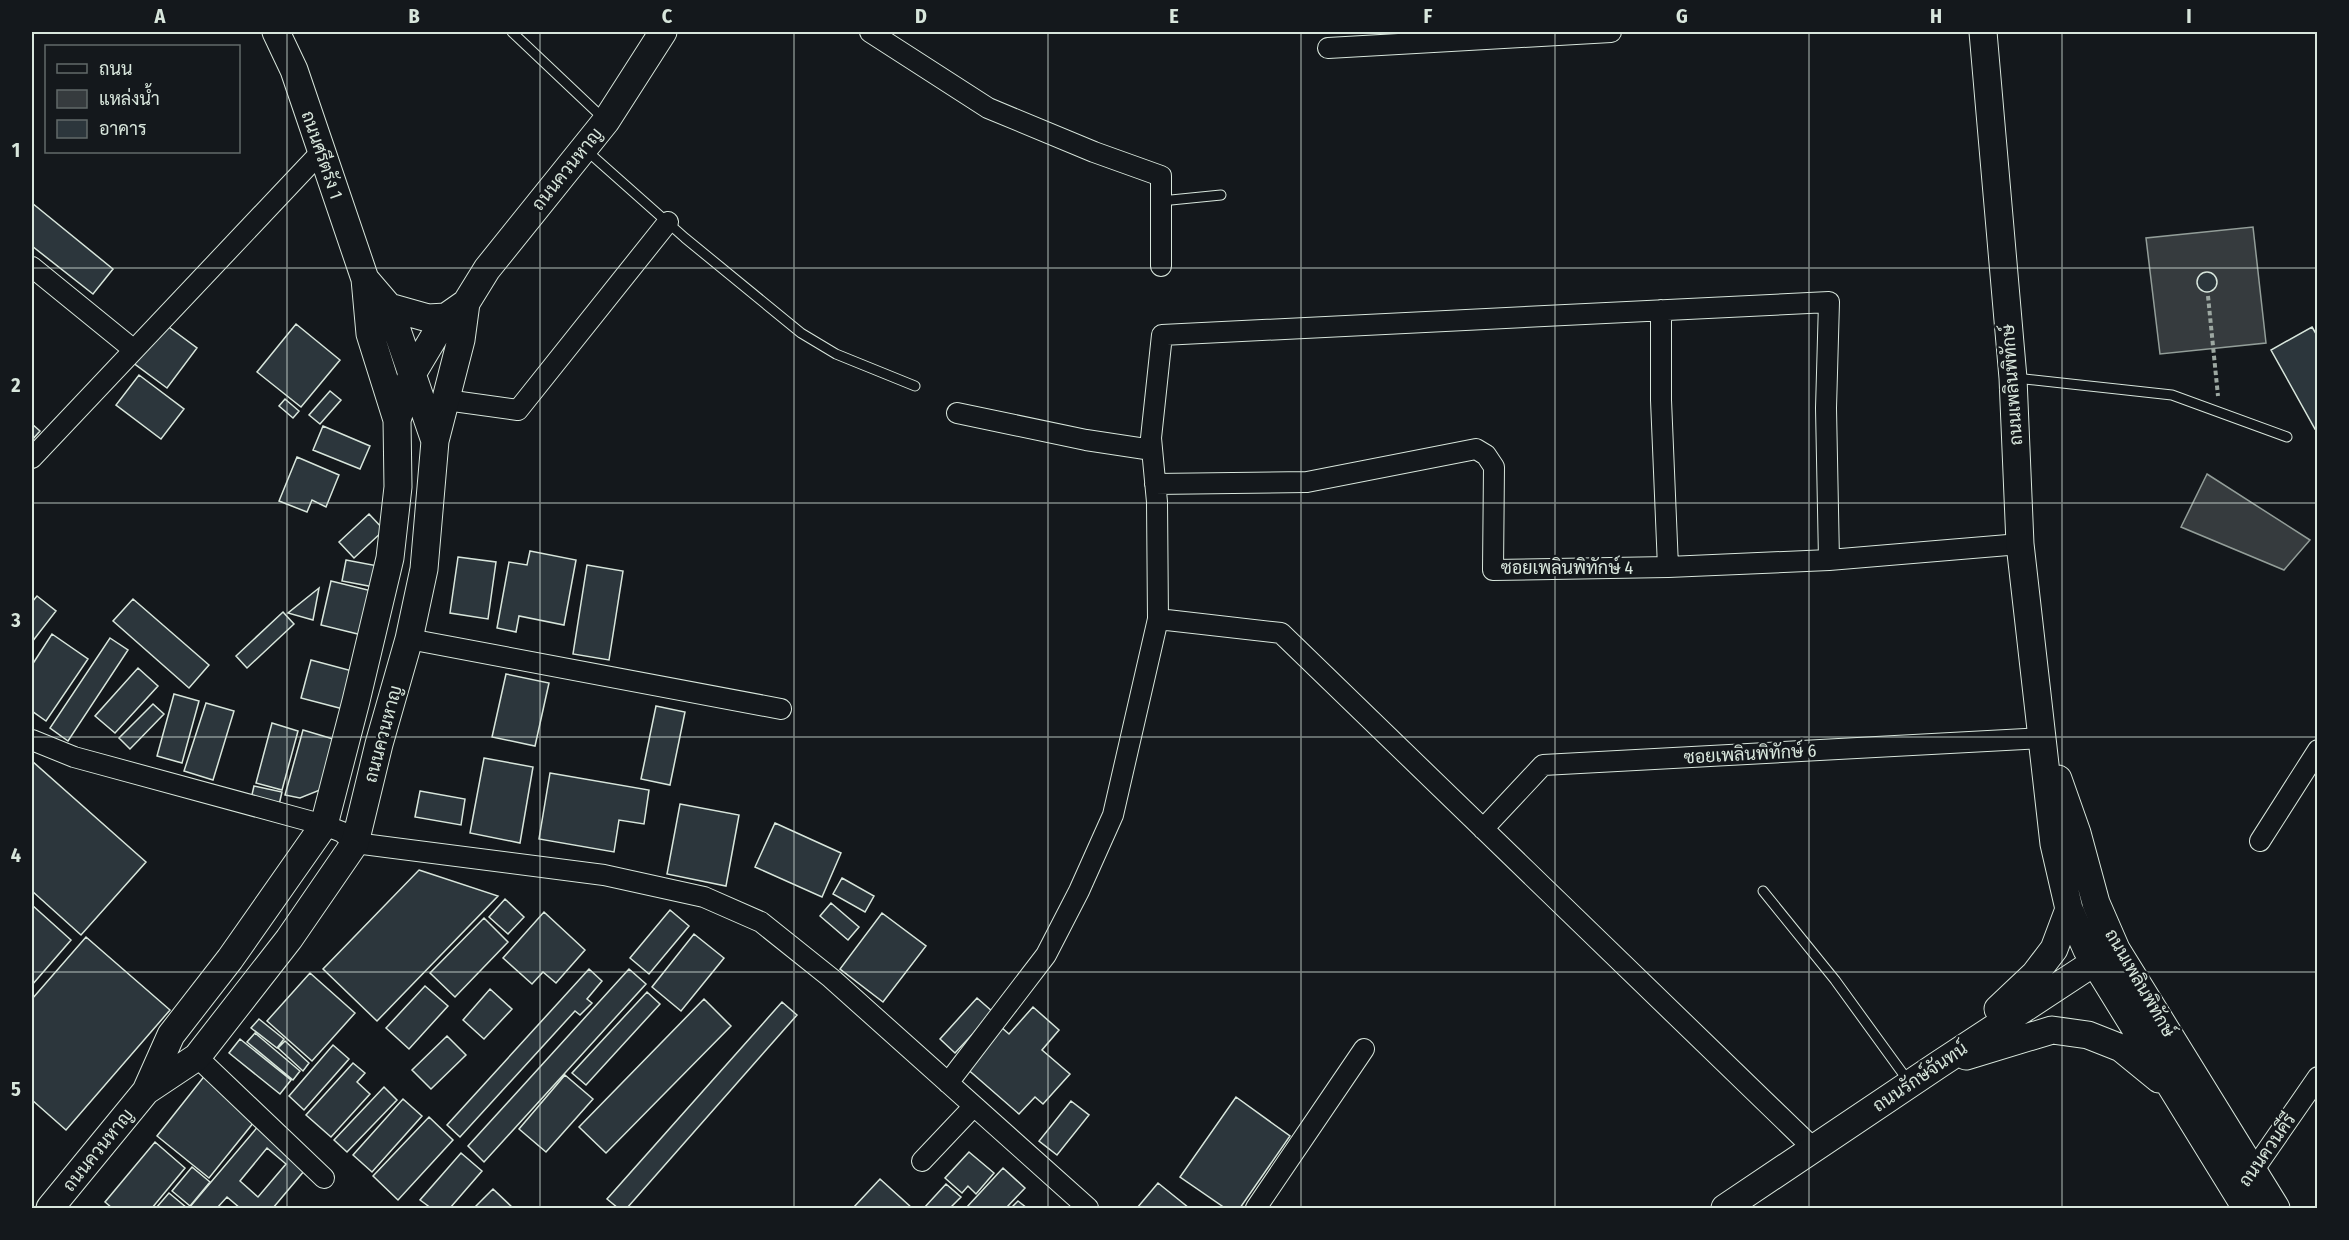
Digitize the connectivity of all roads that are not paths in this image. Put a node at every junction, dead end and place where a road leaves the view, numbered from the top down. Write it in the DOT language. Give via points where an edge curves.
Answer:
graph roads {
  1 [pos="276,32"];
  2 [pos="512,32"];
  3 [pos="663,32"];
  4 [pos="870,32"];
  5 [pos="1611,32"];
  6 [pos="1983,32"];
  7 [pos="1328,48"];
  8 [pos="606,121"];
  9 [pos="585,149"];
  10 [pos="321,152"];
  11 [pos="1221,195"];
  12 [pos="1161,201"];
  13 [pos="668,222"];
  14 [pos="1161,266"];
  15 [pos="32,267"];
  16 [pos="364,279"];
  17 [pos="389,308"];
  18 [pos="456,310"];
  19 [pos="1660,310"];
  20 [pos="134,350"];
  21 [pos="412,374"];
  22 [pos="2013,378"];
  23 [pos="915,386"];
  24 [pos="446,400"];
  25 [pos="957,413"];
  26 [pos="397,420"];
  27 [pos="2287,436"];
  28 [pos="435,441"];
  29 [pos="1152,450"];
  30 [pos="32,458"];
  31 [pos="1155,484"];
  32 [pos="2020,544"];
  33 [pos="1829,560"];
  34 [pos="1668,567"];
  35 [pos="1158,619"];
  36 [pos="409,639"];
  37 [pos="781,709"];
  38 [pos="2044,738"];
  39 [pos="32,741"];
  40 [pos="2318,750"];
  41 [pos="324,825"];
  42 [pos="1483,829"];
  43 [pos="2260,841"];
  44 [pos="356,843"];
  45 [pos="1763,891"];
  46 [pos="2069,909"];
  47 [pos="2105,955"];
  48 [pos="1364,1049"];
  49 [pos="197,1057"];
  50 [pos="1938,1065"];
  51 [pos="2318,1077"];
  52 [pos="948,1083"];
  53 [pos="1910,1083"];
  54 [pos="146,1091"];
  55 [pos="2174,1091"];
  56 [pos="974,1106"];
  57 [pos="1813,1148"];
  58 [pos="922,1161"];
  59 [pos="2253,1170"];
  60 [pos="324,1178"];
  61 [pos="2241,1201"];
  62 [pos="50,1209"];
  63 [pos="1088,1209"];
  64 [pos="1256,1209"];
  65 [pos="1725,1209"];
  66 [pos="2276,1209"];
  1 -- 10 [label="main road, ถนนศรีตรัง 1" via="294,70"];
  2 -- 8 [label="lane"];
  3 -- 8 [label="main road, ถนนควนหาญ"];
  4 -- 12 [label="street" via="988,108 1161,176"];
  5 -- 7 [label="street"];
  6 -- 22 [label="main road, ถนนเพลินพิทักษ์"];
  8 -- 9 [label="main road, ถนนควนหาญ"];
  9 -- 13 [label="lane"];
  9 -- 18 [label="main road, ถนนควนหาญ"];
  10 -- 16 [label="main road, ถนนศรีตรัง 1"];
  10 -- 20 [label="street"];
  11 -- 12 [label="lane"];
  12 -- 14 [label="street"];
  13 -- 23 [label="lane" via="801,333 836,354"];
  13 -- 24 [label="street" via="518,410"];
  15 -- 20 [label="street"];
  16 -- 17 [label="main road, ถนนศรีตรัง 1"];
  16 -- 26 [label="main road, ถนนศรีตรัง 1" via="370,334"];
  17 -- 18 [label="main road" via="428,318"];
  17 -- 21 [label="main road, ถนนศรีตรัง 1"];
  18 -- 21 [label="main road, ถนนควนหาญ"];
  18 -- 24 [label="main road, ถนนควนหาญ" via="461,340"];
  19 -- 29 [label="street" via="1162,335"];
  19 -- 33 [label="street" via="1829,302"];
  19 -- 34 [label="street"];
  20 -- 30 [label="street"];
  21 -- 26 [label="main road, ถนนควนหาญ"];
  21 -- 28 [label="main road, ถนนศรีตรัง 1"];
  22 -- 27 [label="lane" via="2172,395"];
  22 -- 32 [label="main road, ถนนเพลินพิทักษ์"];
  24 -- 28 [label="main road, ถนนควนหาญ"];
  25 -- 29 [label="street"];
  26 -- 41 [label="main road, ถนนควนหาญ" via="398,488 390,558"];
  28 -- 36 [label="main road, ถนนควนหาญ" via="424,570"];
  29 -- 31 [label="street"];
  31 -- 34 [label="street, ซอยเพลินพิทักษ์ 4" via="1307,482 1476,449 1494,467 1493,570"];
  31 -- 35 [label="street"];
  32 -- 33 [label="street, ซอยเพลินพิทักษ์ 4"];
  32 -- 38 [label="main road, ถนนเพลินพิทักษ์"];
  33 -- 34 [label="street, ซอยเพลินพิทักษ์ 4"];
  35 -- 42 [label="street" via="1281,633"];
  35 -- 52 [label="street" via="1113,815 1079,891 1046,955"];
  36 -- 37 [label="street"];
  36 -- 44 [label="main road, ถนนควนหาญ"];
  38 -- 42 [label="street, ซอยเพลินพิทักษ์ 6" via="1543,765"];
  38 -- 46 [label="main road, ถนนเพลินพิทักษ์" via="2054,844"];
  38 -- 47 [label="main road, ถนนเพลินพิทักษ์" via="2077,833"];
  39 -- 41 [label="street" via="74,757"];
  40 -- 43 [label="street"];
  41 -- 44 [label="street"];
  41 -- 54 [label="main road, ถนนควนหาญ" via="171,1035"];
  42 -- 57 [label="street"];
  44 -- 49 [label="main road, ถนนควนหาญ" via="289,939"];
  44 -- 52 [label="street" via="604,875 704,897 761,922 831,978"];
  45 -- 53 [label="lane" via="1835,980"];
  46 -- 47 [label="main road, ถนนเพลินพิทักษ์"];
  46 -- 50 [label="main road" via="2054,949 2036,974"];
  47 -- 50 [label="main road, ถนนรักษ์จันทน์"];
  47 -- 55 [label="main road, ถนนเพลินพิทักษ์"];
  47 -- 59 [label="main road, ถนนเพลินพิทักษ์"];
  48 -- 64 [label="street"];
  49 -- 54 [label="main road, ถนนควนหาญ"];
  49 -- 60 [label="street"];
  50 -- 53 [label="main road, ถนนรักษ์จันทน์"];
  50 -- 55 [label="main road" via="2052,1030 2088,1035 2121,1048"];
  51 -- 59 [label="street, ถนนควนคีรี"];
  52 -- 56 [label="street"];
  53 -- 57 [label="main road, ถนนรักษ์จันทน์"];
  54 -- 62 [label="main road, ถนนควนหาญ"];
  55 -- 61 [label="main road, ถนนเพลินพิทักษ์"];
  56 -- 58 [label="street"];
  56 -- 63 [label="street"];
  57 -- 65 [label="main road, ถนนรักษ์จันทน์"];
  59 -- 61 [label="street, ถนนควนคีรี"];
  59 -- 66 [label="main road, ถนนเพลินพิทักษ์"];
}
